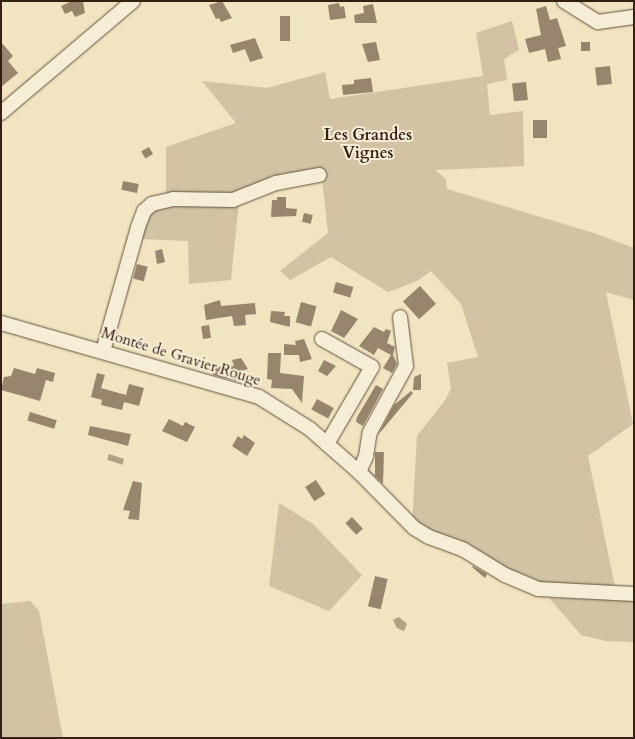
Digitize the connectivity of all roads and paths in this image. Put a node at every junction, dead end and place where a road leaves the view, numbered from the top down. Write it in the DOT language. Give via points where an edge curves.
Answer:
graph roads {
  1 [pos="133,1"];
  2 [pos="564,1"];
  3 [pos="634,16"];
  4 [pos="1,113"];
  5 [pos="319,175"];
  6 [pos="400,317"];
  7 [pos="1,323"];
  8 [pos="322,339"];
  9 [pos="103,351"];
  10 [pos="327,444"];
  11 [pos="359,472"];
  12 [pos="634,594"];
  1 -- 4 [label="street"];
  2 -- 3 [label="street" via="598,22"];
  5 -- 9 [label="street" via="276,182 233,200 173,199 152,204 144,211 138,228"];
  6 -- 11 [label="street" via="406,366 370,432 366,456"];
  7 -- 9 [label="street, Montée de Gravier Rouge"];
  8 -- 10 [label="street" via="372,367"];
  9 -- 10 [label="street, Montée de Gravier Rouge" via="259,397 288,413"];
  10 -- 11 [label="street, Montée de Gravier Rouge"];
  11 -- 12 [label="street, Montée de Gravier Rouge" via="414,528 480,557 521,582 549,591"];
}
